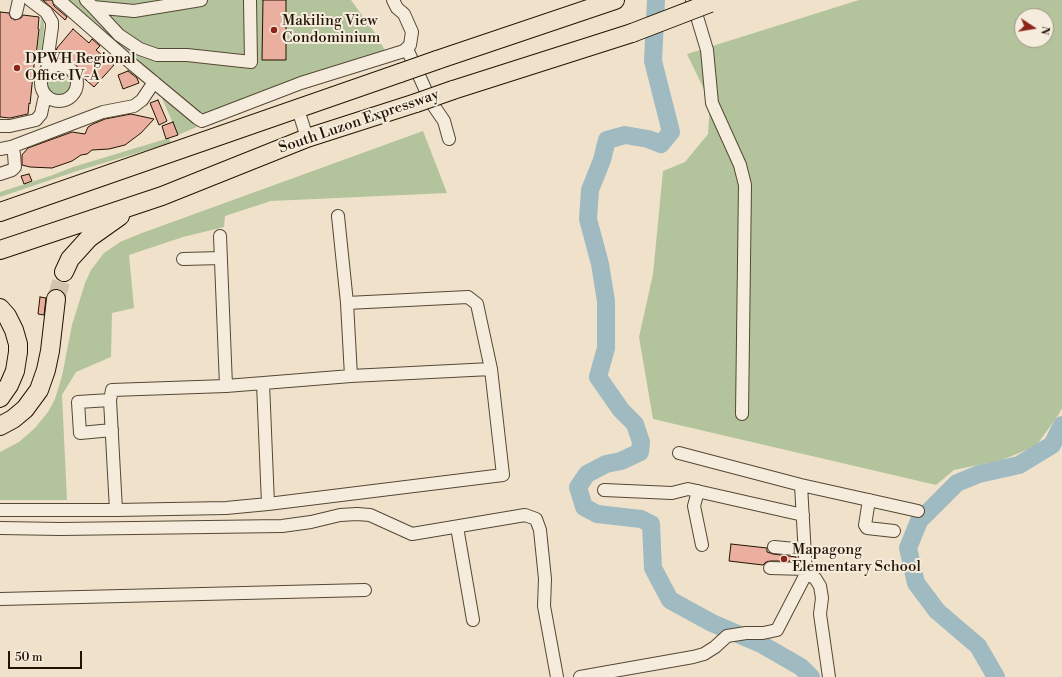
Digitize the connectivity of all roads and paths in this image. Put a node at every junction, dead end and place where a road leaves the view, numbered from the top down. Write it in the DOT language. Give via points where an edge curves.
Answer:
graph roads {
  1 [pos="18,0"];
  2 [pos="30,0"];
  3 [pos="59,0"];
  4 [pos="201,0"];
  5 [pos="250,0"];
  6 [pos="393,0"];
  7 [pos="615,0"];
  8 [pos="692,0"];
  9 [pos="715,2"];
  10 [pos="90,4"];
  11 [pos="16,13"];
  12 [pos="406,49"];
  13 [pos="48,69"];
  14 [pos="154,82"];
  15 [pos="46,96"];
  16 [pos="298,109"];
  17 [pos="0,126"];
  18 [pos="307,138"];
  19 [pos="449,139"];
  20 [pos="12,147"];
  21 [pos="0,149"];
  22 [pos="0,174"];
  23 [pos="162,196"];
  24 [pos="0,212"];
  25 [pos="338,216"];
  26 [pos="220,236"];
  27 [pos="0,250"];
  28 [pos="221,258"];
  29 [pos="184,259"];
  30 [pos="64,272"];
  31 [pos="56,299"];
  32 [pos="347,303"];
  33 [pos="0,308"];
  34 [pos="491,369"];
  35 [pos="351,376"];
  36 [pos="263,383"];
  37 [pos="226,386"];
  38 [pos="0,398"];
  39 [pos="110,400"];
  40 [pos="742,414"];
  41 [pos="0,426"];
  42 [pos="112,430"];
  43 [pos="679,453"];
  44 [pos="801,485"];
  45 [pos="604,490"];
  46 [pos="698,491"];
  47 [pos="868,500"];
  48 [pos="268,504"];
  49 [pos="0,510"];
  50 [pos="116,510"];
  51 [pos="918,511"];
  52 [pos="803,515"];
  53 [pos="457,527"];
  54 [pos="0,528"];
  55 [pos="894,530"];
  56 [pos="702,545"];
  57 [pos="774,547"];
  58 [pos="805,550"];
  59 [pos="770,568"];
  60 [pos="806,571"];
  61 [pos="365,590"];
  62 [pos="0,598"];
  63 [pos="473,620"];
  64 [pos="557,677"];
  65 [pos="580,677"];
  66 [pos="829,677"];
  1 -- 11 [label="street"];
  2 -- 13 [label="street" via="46,12 52,22"];
  3 -- 14 [label="street"];
  4 -- 10 [label="street" via="134,11"];
  5 -- 10 [label="street" via="251,62 156,55 140,49 119,35"];
  6 -- 12 [label="street" via="411,29 411,42"];
  7 -- 16 [label="highway, bridge"];
  8 -- 40 [label="street" via="707,50 712,103 740,165 745,185"];
  9 -- 18 [label="highway, South Luzon Expressway, bridge" via="632,33"];
  12 -- 14 [label="street" via="301,83 202,121"];
  12 -- 19 [label="street" via="428,98 444,121"];
  13 -- 15 [label="street" via="41,82"];
  13 -- 15 [label="street" via="58,65 68,68 75,75 77,85 73,94 65,100 55,101"];
  14 -- 20 [label="street" via="142,100 134,106 103,112"];
  15 -- 17 [label="street" via="41,114 36,120"];
  16 -- 18 [label="street"];
  16 -- 24 [label="highway"];
  18 -- 23 [label="highway, South Luzon Expressway"];
  20 -- 21 [label="street"];
  20 -- 22 [label="street" via="15,167"];
  23 -- 27 [label="highway, South Luzon Expressway"];
  23 -- 30 [label="highway" via="115,219 89,238 70,259"];
  25 -- 32 [label="street"];
  26 -- 28 [label="street"];
  28 -- 29 [label="street"];
  28 -- 37 [label="street"];
  31 -- 41 [label="highway" via="48,360 39,390 25,408"];
  32 -- 34 [label="street" via="468,297 477,304"];
  32 -- 35 [label="street"];
  33 -- 38 [label="highway" via="12,324 18,348 15,372"];
  34 -- 35 [label="street"];
  34 -- 48 [label="street" via="502,475"];
  35 -- 36 [label="street"];
  36 -- 37 [label="street"];
  36 -- 48 [label="street"];
  37 -- 39 [label="street" via="112,390"];
  39 -- 42 [label="street"];
  39 -- 42 [label="street" via="78,402 80,433"];
  42 -- 50 [label="street"];
  43 -- 44 [label="street"];
  44 -- 47 [label="street"];
  44 -- 52 [label="street"];
  45 -- 46 [label="street" via="672,493 688,489"];
  46 -- 52 [label="street"];
  46 -- 56 [label="street" via="694,506"];
  47 -- 51 [label="street"];
  47 -- 55 [label="street" via="865,525 867,528"];
  48 -- 50 [label="street" via="226,508"];
  49 -- 50 [label="street"];
  52 -- 58 [label="street"];
  53 -- 54 [label="street" via="412,534 370,515 356,514 282,526"];
  53 -- 63 [label="street"];
  53 -- 64 [label="street" via="525,515 536,519 540,530 545,579 544,606"];
  57 -- 58 [label="street"];
  58 -- 60 [label="street"];
  59 -- 60 [label="street"];
  60 -- 65 [label="street" via="777,630 727,636 704,654"];
  60 -- 66 [label="street" via="820,586 820,614"];
  61 -- 62 [label="street"];
}
